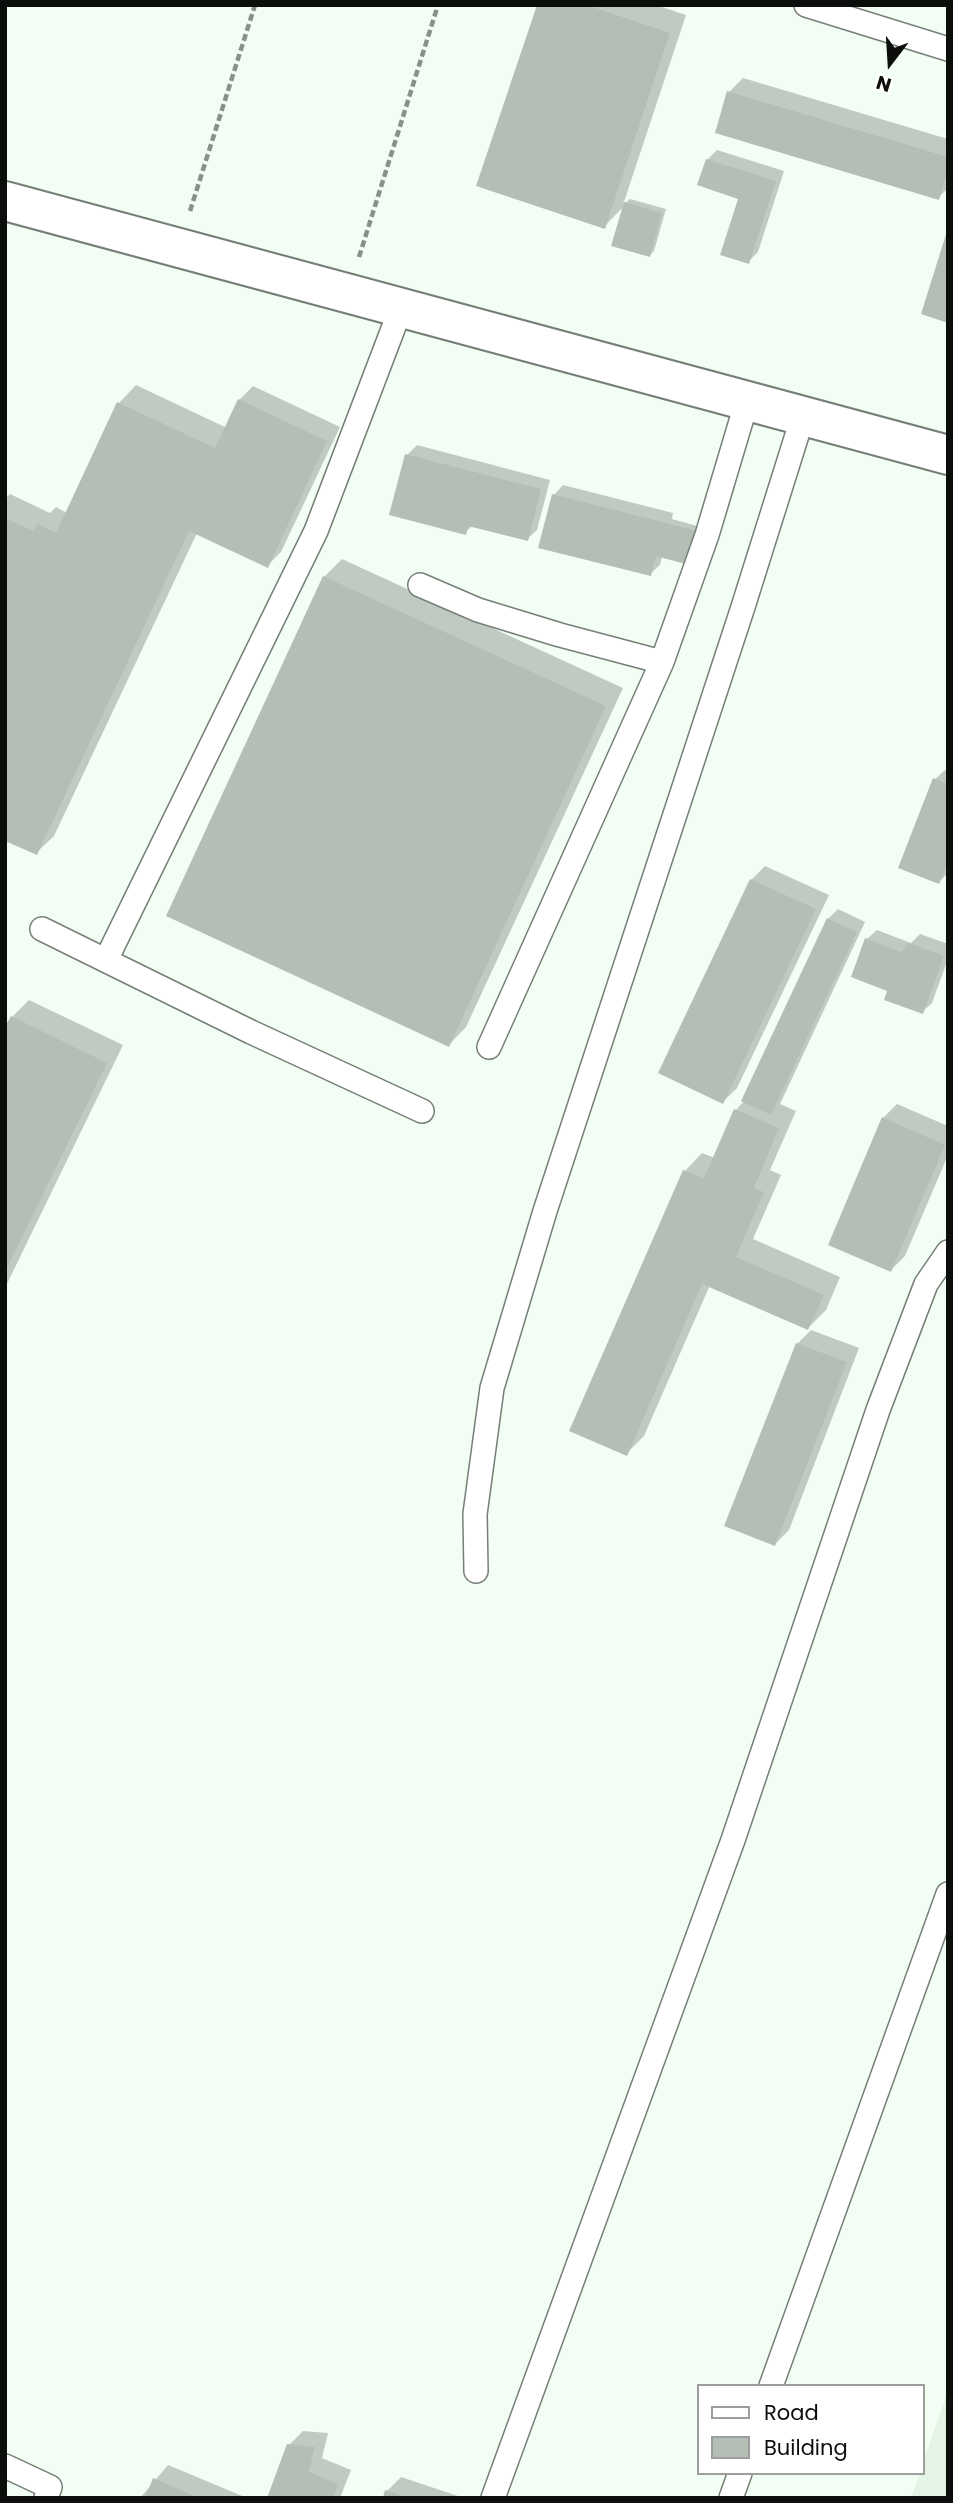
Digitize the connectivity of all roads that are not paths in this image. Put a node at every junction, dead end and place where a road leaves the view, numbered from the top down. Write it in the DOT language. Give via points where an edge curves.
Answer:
graph roads {
  1 [pos="806,5"];
  2 [pos="948,49"];
  3 [pos="5,201"];
  4 [pos="401,308"];
  5 [pos="747,401"];
  6 [pos="803,416"];
  7 [pos="948,455"];
  8 [pos="420,585"];
  9 [pos="662,662"];
  10 [pos="43,929"];
  11 [pos="106,960"];
  12 [pos="489,1046"];
  13 [pos="422,1111"];
  14 [pos="948,1252"];
  15 [pos="476,1571"];
  16 [pos="948,1894"];
  17 [pos="772,2384"];
  18 [pos="5,2466"];
  19 [pos="739,2475"];
  20 [pos="46,2498"];
  21 [pos="493,2498"];
  22 [pos="731,2498"];
  1 -- 2 [label="lane"];
  3 -- 4 [label="street"];
  4 -- 5 [label="street"];
  4 -- 11 [label="lane" via="316,531"];
  5 -- 6 [label="street"];
  5 -- 9 [label="lane"];
  6 -- 7 [label="street"];
  6 -- 15 [label="lane" via="492,1388 475,1514"];
  8 -- 9 [label="lane" via="478,610"];
  9 -- 12 [label="lane"];
  10 -- 11 [label="lane"];
  11 -- 13 [label="lane"];
  14 -- 21 [label="lane" via="926,1284 878,1410 737,1828"];
  16 -- 17 [label="lane"];
  18 -- 20 [label="lane" via="50,2487"];
  19 -- 22 [label="lane"];
}
